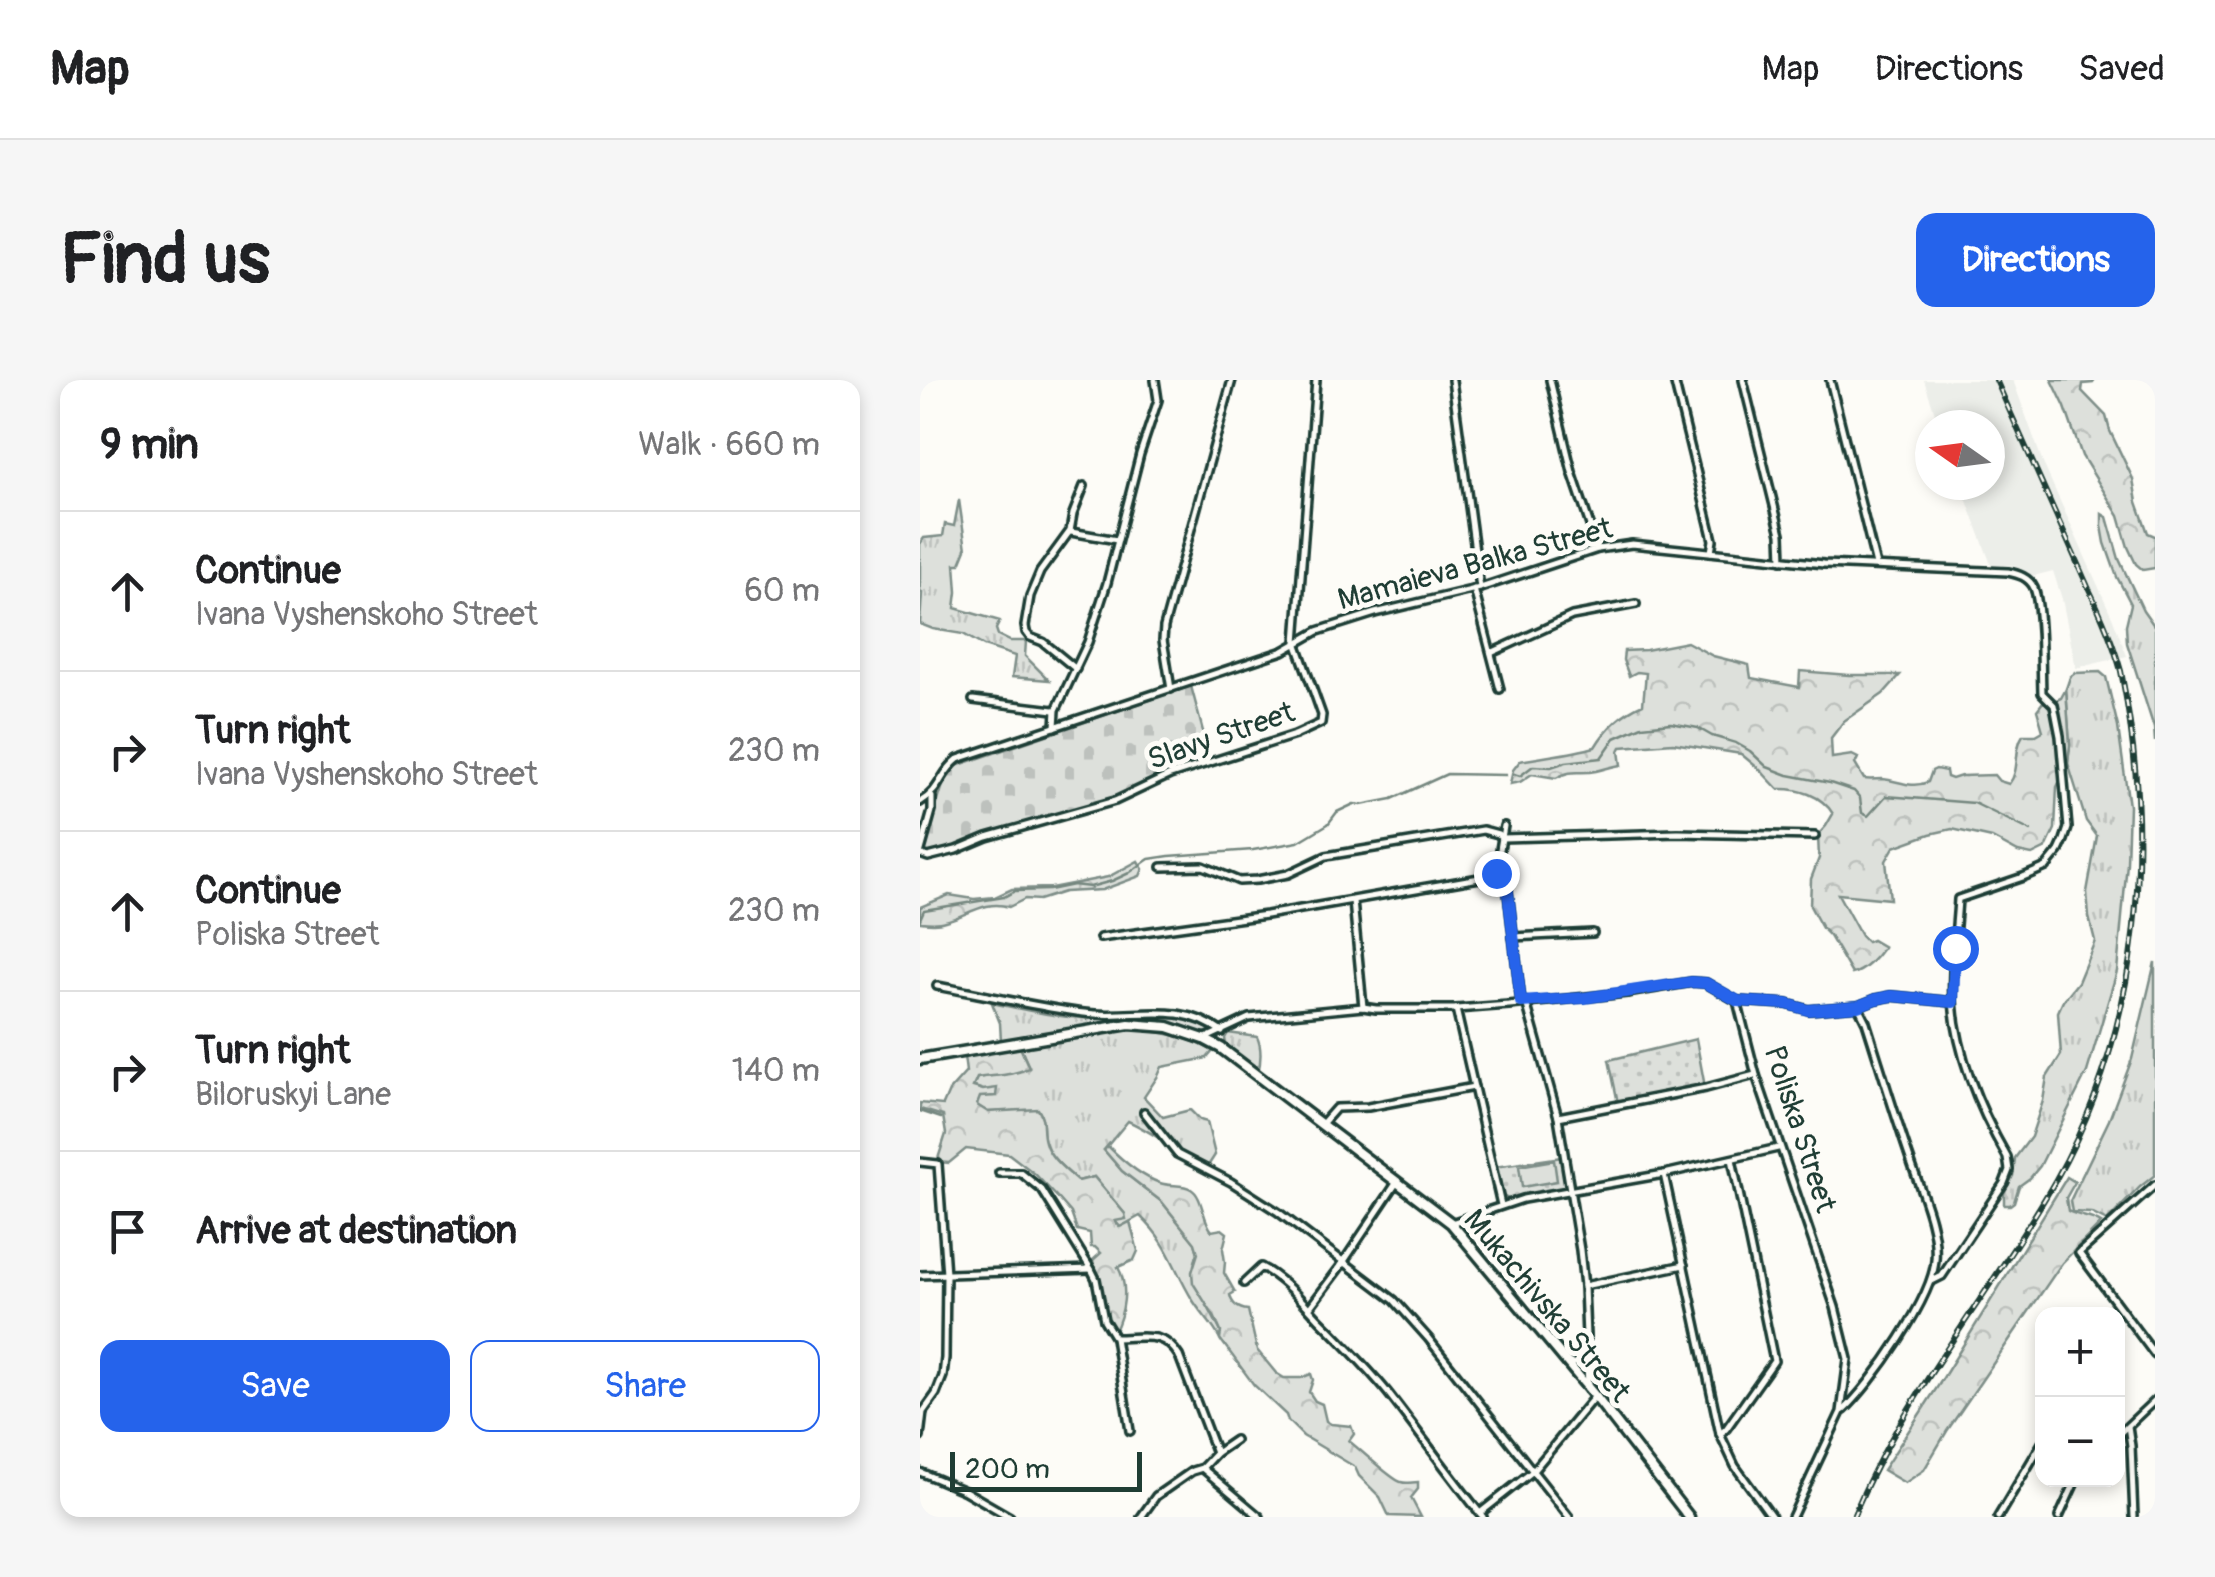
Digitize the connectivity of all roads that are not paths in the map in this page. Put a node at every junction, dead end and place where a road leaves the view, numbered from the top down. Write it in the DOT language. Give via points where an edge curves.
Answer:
graph roads {
  1 [pos="1144,380"];
  2 [pos="1232,380"];
  3 [pos="1316,380"];
  4 [pos="1452,380"];
  5 [pos="1550,380"];
  6 [pos="1674,380"];
  7 [pos="1743,380"];
  8 [pos="1830,380"];
  9 [pos="1155,381"];
  10 [pos="1084,486"];
  11 [pos="1070,531"];
  12 [pos="1118,540"];
  13 [pos="1598,549"];
  14 [pos="1711,553"];
  15 [pos="1782,560"];
  16 [pos="1876,565"];
  17 [pos="1477,588"];
  18 [pos="1636,604"];
  19 [pos="1296,642"];
  20 [pos="1491,653"];
  21 [pos="1076,668"];
  22 [pos="1171,689"];
  23 [pos="1500,689"];
  24 [pos="973,700"];
  25 [pos="1056,710"];
  26 [pos="1056,727"];
  27 [pos="932,795"];
  28 [pos="920,802"];
  29 [pos="1504,826"];
  30 [pos="1815,836"];
  31 [pos="1502,838"];
  32 [pos="1162,867"];
  33 [pos="1496,873"];
  34 [pos="1353,901"];
  35 [pos="1594,934"];
  36 [pos="1512,937"];
  37 [pos="1100,938"];
  38 [pos="937,986"];
  39 [pos="1738,1001"];
  40 [pos="1523,1002"];
  41 [pos="1953,1002"];
  42 [pos="1858,1006"];
  43 [pos="1363,1007"];
  44 [pos="1456,1009"];
  45 [pos="1222,1032"];
  46 [pos="1204,1038"];
  47 [pos="920,1059"];
  48 [pos="1756,1075"];
  49 [pos="1474,1087"];
  50 [pos="1144,1112"];
  51 [pos="1558,1117"];
  52 [pos="1320,1126"];
  53 [pos="1780,1148"];
  54 [pos="1732,1159"];
  55 [pos="920,1162"];
  56 [pos="999,1173"];
  57 [pos="1664,1174"];
  58 [pos="1396,1182"];
  59 [pos="2155,1184"];
  60 [pos="1570,1192"];
  61 [pos="1501,1205"];
  62 [pos="1451,1223"];
  63 [pos="1343,1262"];
  64 [pos="1684,1265"];
  65 [pos="1091,1269"];
  66 [pos="946,1274"];
  67 [pos="920,1275"];
  68 [pos="1932,1281"];
  69 [pos="1244,1282"];
  70 [pos="1584,1286"];
  71 [pos="2118,1307"];
  72 [pos="1309,1308"];
  73 [pos="2125,1317"];
  74 [pos="1115,1338"];
  75 [pos="2155,1355"];
  76 [pos="1588,1359"];
  77 [pos="1568,1363"];
  78 [pos="1588,1387"];
  79 [pos="1595,1396"];
  80 [pos="2155,1400"];
  81 [pos="1841,1412"];
  82 [pos="2128,1426"];
  83 [pos="2125,1429"];
  84 [pos="1130,1431"];
  85 [pos="1720,1434"];
  86 [pos="920,1437"];
  87 [pos="1235,1440"];
  88 [pos="1216,1453"];
  89 [pos="2035,1455"];
  90 [pos="1202,1468"];
  91 [pos="1532,1471"];
  92 [pos="920,1472"];
  93 [pos="2073,1487"];
  94 [pos="1481,1515"];
  95 [pos="1010,1517"];
  96 [pos="1141,1517"];
  97 [pos="1260,1517"];
  98 [pos="1569,1517"];
  99 [pos="1689,1517"];
  100 [pos="1772,1517"];
  101 [pos="1792,1517"];
  102 [pos="1998,1517"];
  103 [pos="2059,1517"];
  104 [pos="2134,1517"];
  1 -- 9 [label="street"];
  2 -- 22 [label="street" via="1164,627"];
  3 -- 19 [label="street, Slavy Street"];
  4 -- 17 [label="street"];
  5 -- 13 [label="street"];
  6 -- 14 [label="street" via="1714,540"];
  7 -- 15 [label="street" via="1782,534"];
  8 -- 16 [label="street"];
  9 -- 12 [label="street" via="1158,400"];
  10 -- 11 [label="street"];
  11 -- 12 [label="street"];
  11 -- 21 [label="street" via="1040,572 1025,626 1030,637"];
  12 -- 21 [label="street"];
  13 -- 14 [label="street, Mamaieva Balka Street" via="1632,544"];
  13 -- 17 [label="street, Mamaieva Balka Street"];
  14 -- 15 [label="street, Mamaieva Balka Street"];
  15 -- 16 [label="street, Mamaieva Balka Street"];
  16 -- 41 [label="street, Mamaieva Balka Street" via="2008,572 2034,588 2038,610 2042,693 2057,720 2068,828 2046,867 1958,899"];
  17 -- 19 [label="street, Mamaieva Balka Street" via="1318,630"];
  17 -- 20 [label="street"];
  18 -- 20 [label="street" via="1572,616"];
  19 -- 22 [label="street, Mamaieva Balka Street"];
  19 -- 27 [label="street, Slavy Street" via="1322,715 1317,726 1170,775 1115,801 928,858 920,854"];
  20 -- 23 [label="street"];
  21 -- 25 [label="street"];
  22 -- 26 [label="street, Mamaieva Balka Street"];
  24 -- 25 [label="street"];
  25 -- 26 [label="street"];
  26 -- 27 [label="street, Mamaieva Balka Street" via="958,759"];
  27 -- 28 [label="street, Mamaieva Balka Street"];
  29 -- 31 [label="street"];
  30 -- 31 [label="street"];
  31 -- 32 [label="street" via="1483,830 1394,843 1326,856 1257,880 1239,881 1204,866"];
  31 -- 33 [label="street"];
  33 -- 34 [label="street"];
  33 -- 36 [label="street" via="1507,884"];
  34 -- 37 [label="street"];
  34 -- 43 [label="street"];
  35 -- 36 [label="street"];
  36 -- 40 [label="street"];
  38 -- 45 [label="street" via="1086,1014 1179,1012"];
  39 -- 40 [label="street" via="1692,982"];
  39 -- 42 [label="street" via="1808,1010"];
  39 -- 48 [label="street, Poliska Street"];
  40 -- 44 [label="street"];
  40 -- 51 [label="street"];
  41 -- 42 [label="street" via="1892,996"];
  41 -- 68 [label="street" via="1969,1077 2008,1170 1942,1276"];
  42 -- 68 [label="street" via="1924,1200 1936,1249"];
  43 -- 44 [label="street"];
  43 -- 45 [label="street" via="1268,1014"];
  44 -- 49 [label="street"];
  45 -- 46 [label="street"];
  46 -- 47 [label="street, Mukachivska Street" via="1129,1024"];
  46 -- 52 [label="street, Mukachivska Street"];
  48 -- 51 [label="street"];
  48 -- 53 [label="street, Poliska Street"];
  49 -- 52 [label="street" via="1336,1108"];
  49 -- 61 [label="street"];
  50 -- 63 [label="street" via="1178,1154 1278,1212"];
  51 -- 60 [label="street"];
  52 -- 58 [label="street, Mukachivska Street"];
  53 -- 54 [label="street"];
  53 -- 81 [label="street, Poliska Street" via="1846,1344"];
  54 -- 57 [label="street"];
  54 -- 85 [label="street" via="1774,1361"];
  55 -- 66 [label="street" via="938,1164"];
  56 -- 65 [label="street" via="1022,1173 1042,1190"];
  57 -- 60 [label="street"];
  57 -- 64 [label="street"];
  58 -- 62 [label="street, Mukachivska Street"];
  58 -- 63 [label="street"];
  59 -- 71 [label="street" via="2078,1254"];
  60 -- 61 [label="street"];
  60 -- 70 [label="street"];
  61 -- 62 [label="street"];
  62 -- 77 [label="street, Mukachivska Street"];
  63 -- 72 [label="street"];
  63 -- 91 [label="street" via="1412,1318"];
  64 -- 70 [label="street"];
  64 -- 85 [label="street"];
  65 -- 66 [label="street"];
  65 -- 74 [label="street"];
  66 -- 67 [label="street"];
  66 -- 86 [label="street" via="944,1376 923,1412"];
  68 -- 81 [label="street" via="1883,1362"];
  69 -- 72 [label="street" via="1256,1269 1266,1269"];
  70 -- 76 [label="street"];
  72 -- 94 [label="street" via="1388,1394"];
  73 -- 75 [label="street"];
  74 -- 84 [label="street"];
  74 -- 88 [label="street" via="1166,1339 1172,1345"];
  76 -- 77 [label="street"];
  76 -- 78 [label="street"];
  77 -- 78 [label="street, Mukachivska Street"];
  78 -- 79 [label="street, Mukachivska Street"];
  79 -- 91 [label="street"];
  79 -- 99 [label="street, Mukachivska Street"];
  80 -- 82 [label="street"];
  81 -- 101 [label="street, Poliska Street"];
  82 -- 83 [label="street"];
  82 -- 104 [label="street"];
  85 -- 100 [label="street"];
  87 -- 88 [label="street"];
  88 -- 90 [label="street"];
  89 -- 102 [label="street"];
  90 -- 96 [label="street" via="1156,1496"];
  90 -- 97 [label="street"];
  91 -- 94 [label="street"];
  91 -- 98 [label="street"];
  92 -- 95 [label="street"];
  93 -- 103 [label="street"];
}
